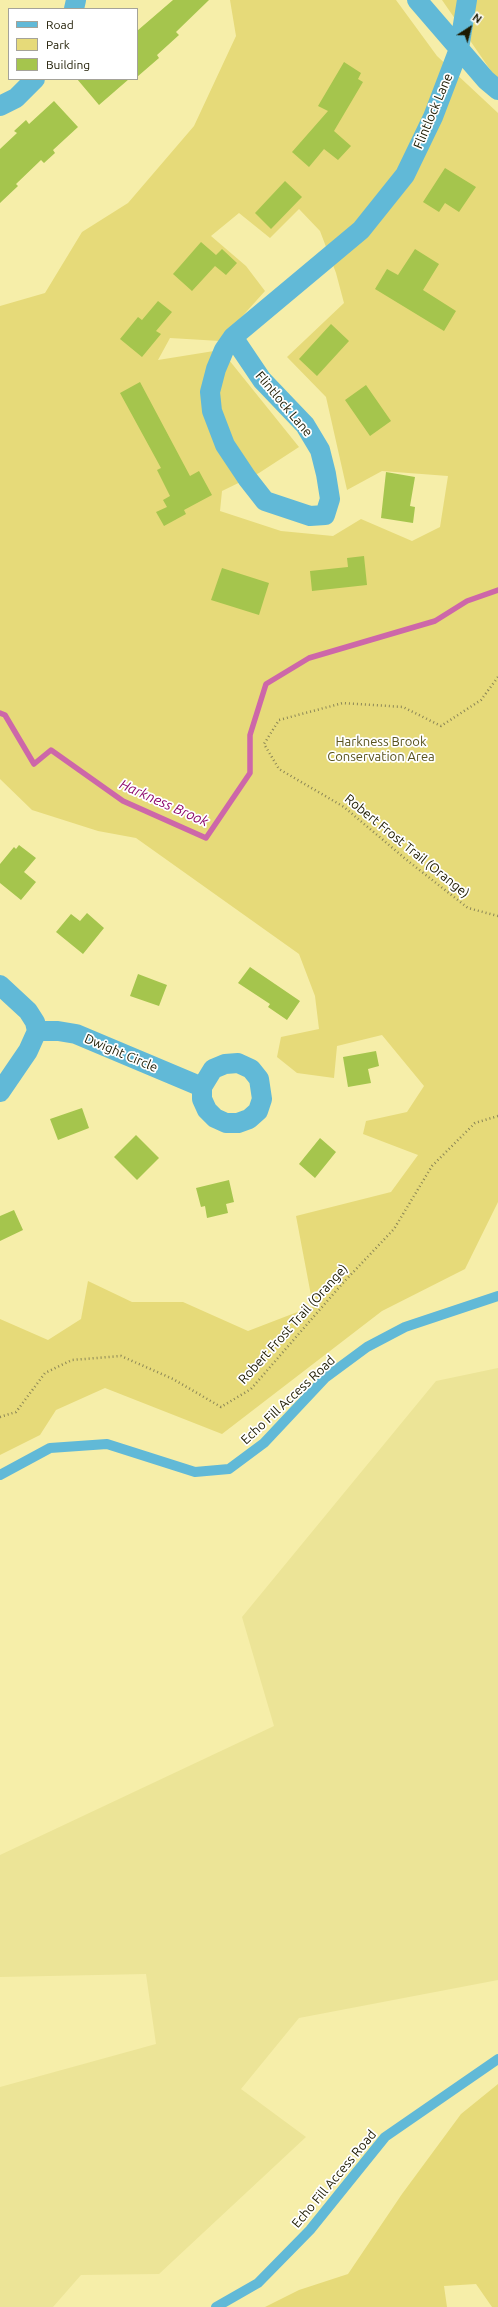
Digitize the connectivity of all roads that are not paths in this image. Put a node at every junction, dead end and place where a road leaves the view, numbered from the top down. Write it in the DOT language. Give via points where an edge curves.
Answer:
graph roads {
  1 [pos="417,0"];
  2 [pos="467,0"];
  3 [pos="459,49"];
  4 [pos="34,80"];
  5 [pos="498,90"];
  6 [pos="0,106"];
  7 [pos="233,337"];
  8 [pos="0,984"];
  9 [pos="37,1031"];
  10 [pos="202,1087"];
  11 [pos="0,1092"];
  12 [pos="498,1296"];
  13 [pos="0,1475"];
  14 [pos="498,2059"];
  15 [pos="216,2307"];
  1 -- 3 [label="street"];
  2 -- 3 [label="street, Flintlock Lane"];
  3 -- 5 [label="street"];
  3 -- 7 [label="street, Flintlock Lane" via="433,117 405,174 388,198 361,230"];
  4 -- 6 [label="street" via="16,98"];
  7 -- 7 [label="street, Flintlock Lane" via="224,350 210,392 212,411 225,445 246,478 265,501 310,516 325,515 330,499 320,450 305,425 262,380"];
  8 -- 9 [label="street" via="28,1011"];
  9 -- 10 [label="street, Dwight Circle" via="76,1034"];
  9 -- 11 [label="street" via="28,1051"];
  12 -- 13 [label="lane, Echo Fill Access Road" via="405,1327 367,1347 325,1378 264,1443 228,1469 194,1472 107,1444 50,1448"];
  14 -- 15 [label="lane, Echo Fill Access Road" via="385,2137 310,2230 258,2283"];
}
